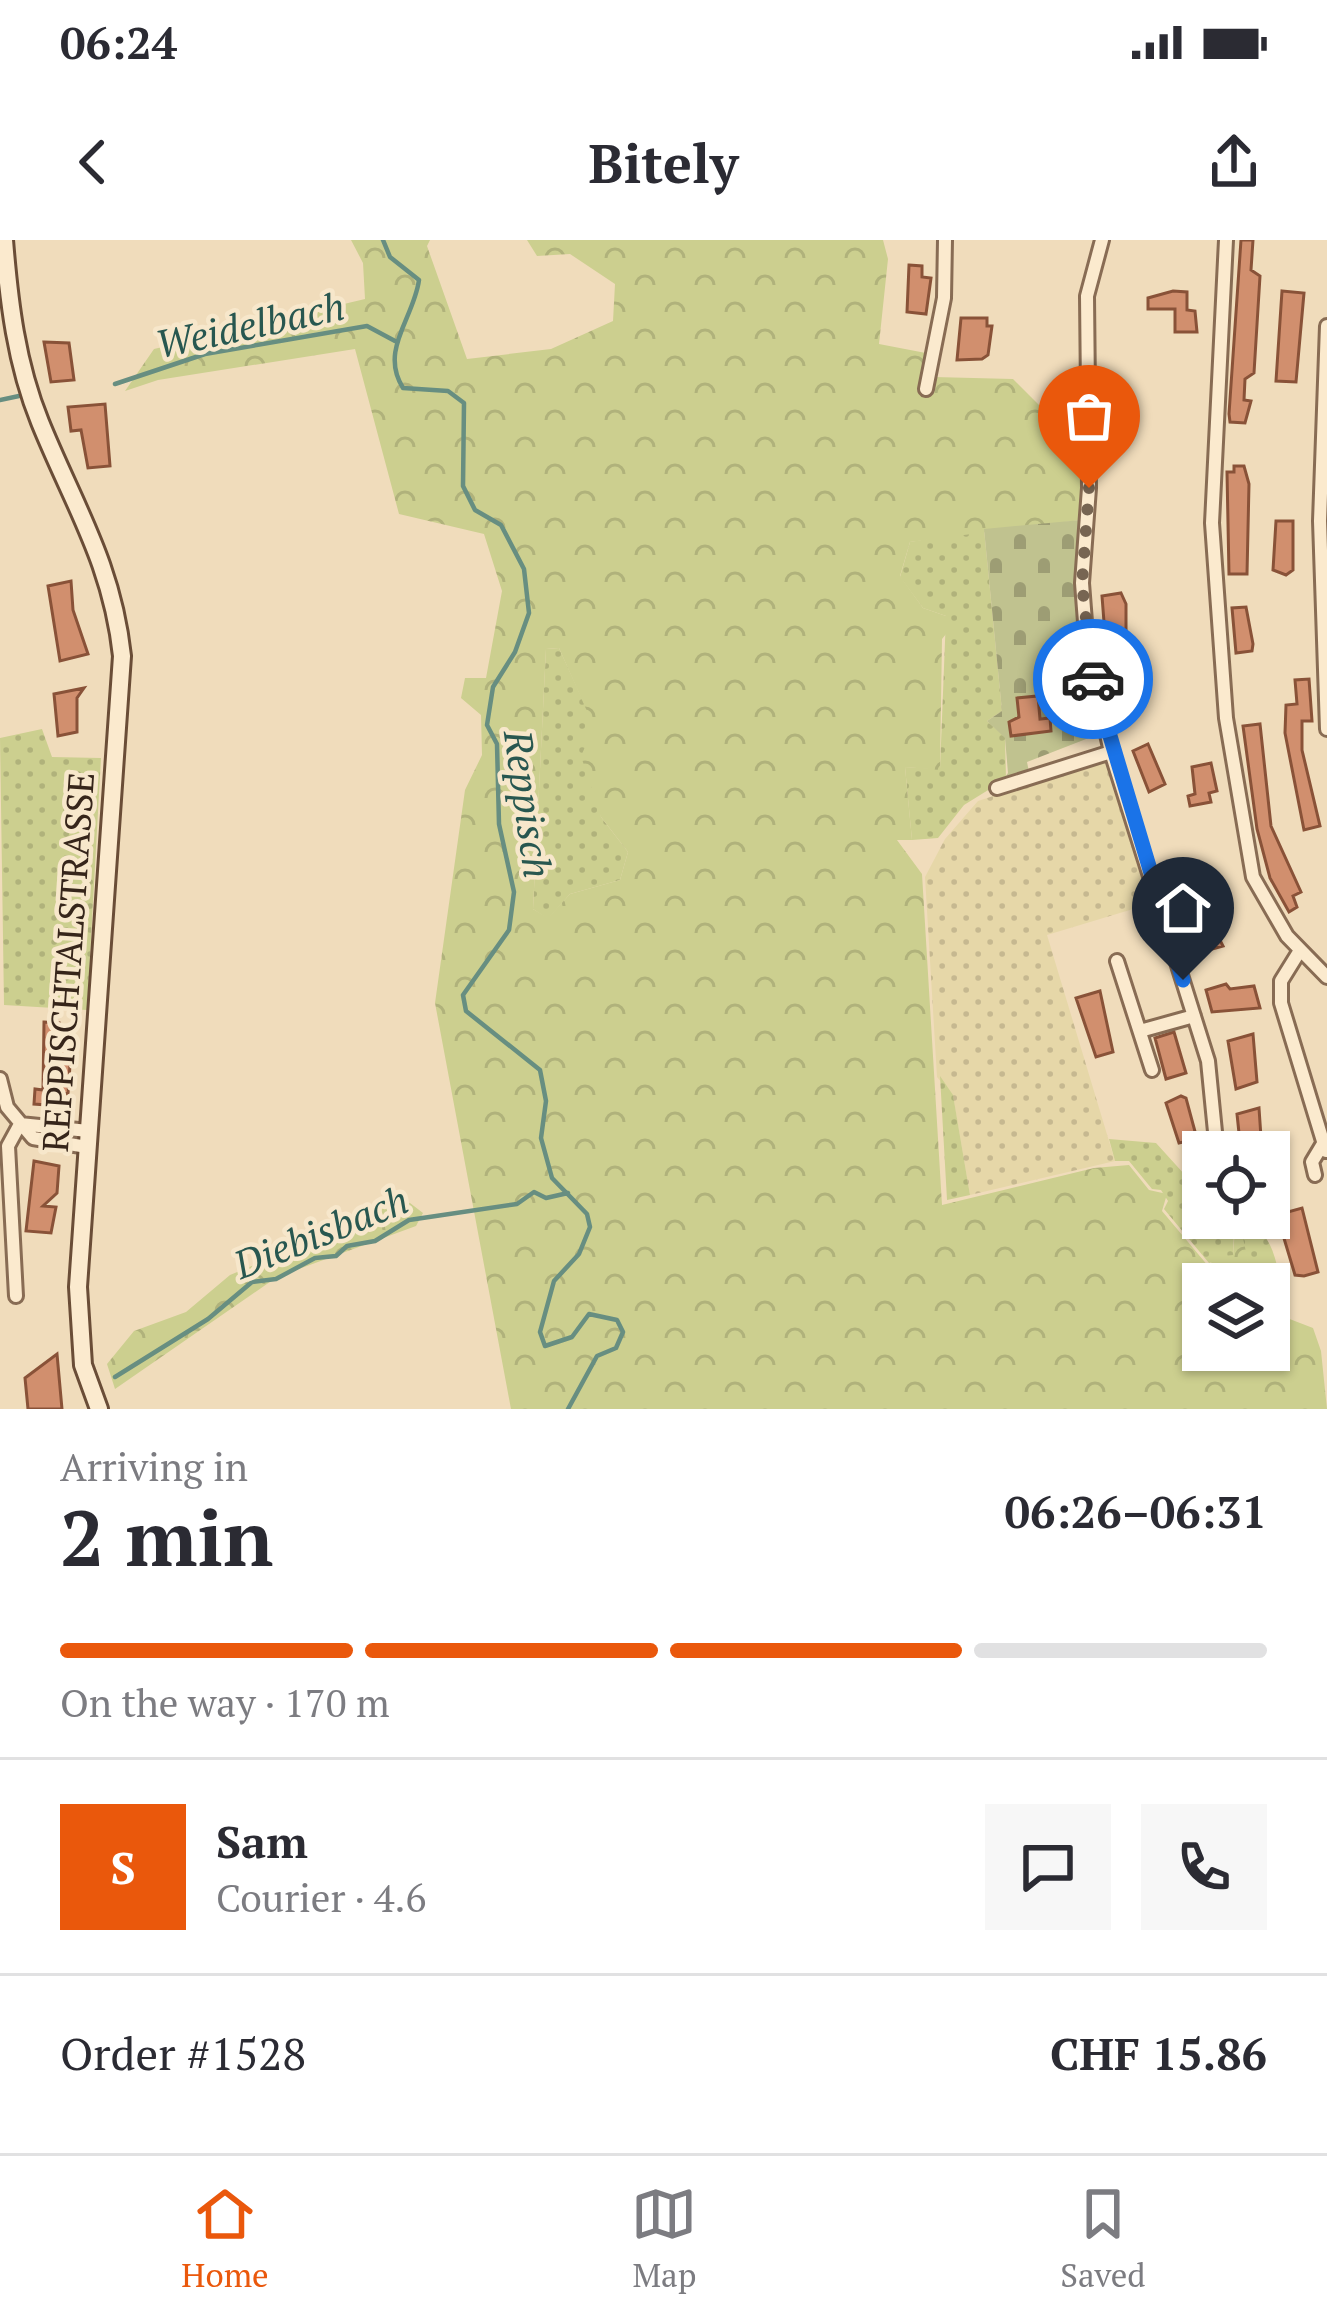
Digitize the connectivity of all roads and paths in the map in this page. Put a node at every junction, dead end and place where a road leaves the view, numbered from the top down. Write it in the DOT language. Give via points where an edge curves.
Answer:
graph roads {
  1 [pos="4,240"];
  2 [pos="945,240"];
  3 [pos="1102,240"];
  4 [pos="1226,240"];
  5 [pos="1327,326"];
  6 [pos="926,389"];
  7 [pos="1327,728"];
  8 [pos="1111,752"];
  9 [pos="997,788"];
  10 [pos="1299,952"];
  11 [pos="1117,961"];
  12 [pos="1327,977"];
  13 [pos="1194,1016"];
  14 [pos="1140,1031"];
  15 [pos="1152,1070"];
  16 [pos="0,1079"];
  17 [pos="20,1124"];
  18 [pos="1217,1131"];
  19 [pos="88,1139"];
  20 [pos="1325,1147"];
  21 [pos="1316,1175"];
  22 [pos="16,1296"];
  23 [pos="99,1409"];
  1 -- 19 [label="main road, REPPISCHTALSTRASSE" via="21,364 115,602 122,691"];
  2 -- 6 [label="street" via="944,298"];
  3 -- 8 [label="street" via="1087,296 1082,584 1088,658"];
  4 -- 10 [label="street" via="1213,441 1218,652 1246,857"];
  5 -- 7 [label="street" via="1320,521"];
  8 -- 9 [label="street"];
  8 -- 13 [label="street"];
  10 -- 12 [label="street"];
  10 -- 20 [label="street" via="1281,981 1281,1003"];
  11 -- 14 [label="street"];
  13 -- 14 [label="street"];
  13 -- 18 [label="street"];
  14 -- 15 [label="street"];
  16 -- 17 [label="street"];
  17 -- 19 [label="street"];
  17 -- 19 [label="street" via="33,1138"];
  17 -- 22 [label="street" via="8,1146"];
  19 -- 23 [label="main road, REPPISCHTALSTRASSE" via="79,1303 83,1365"];
  20 -- 21 [label="street" via="1312,1162"];
}
